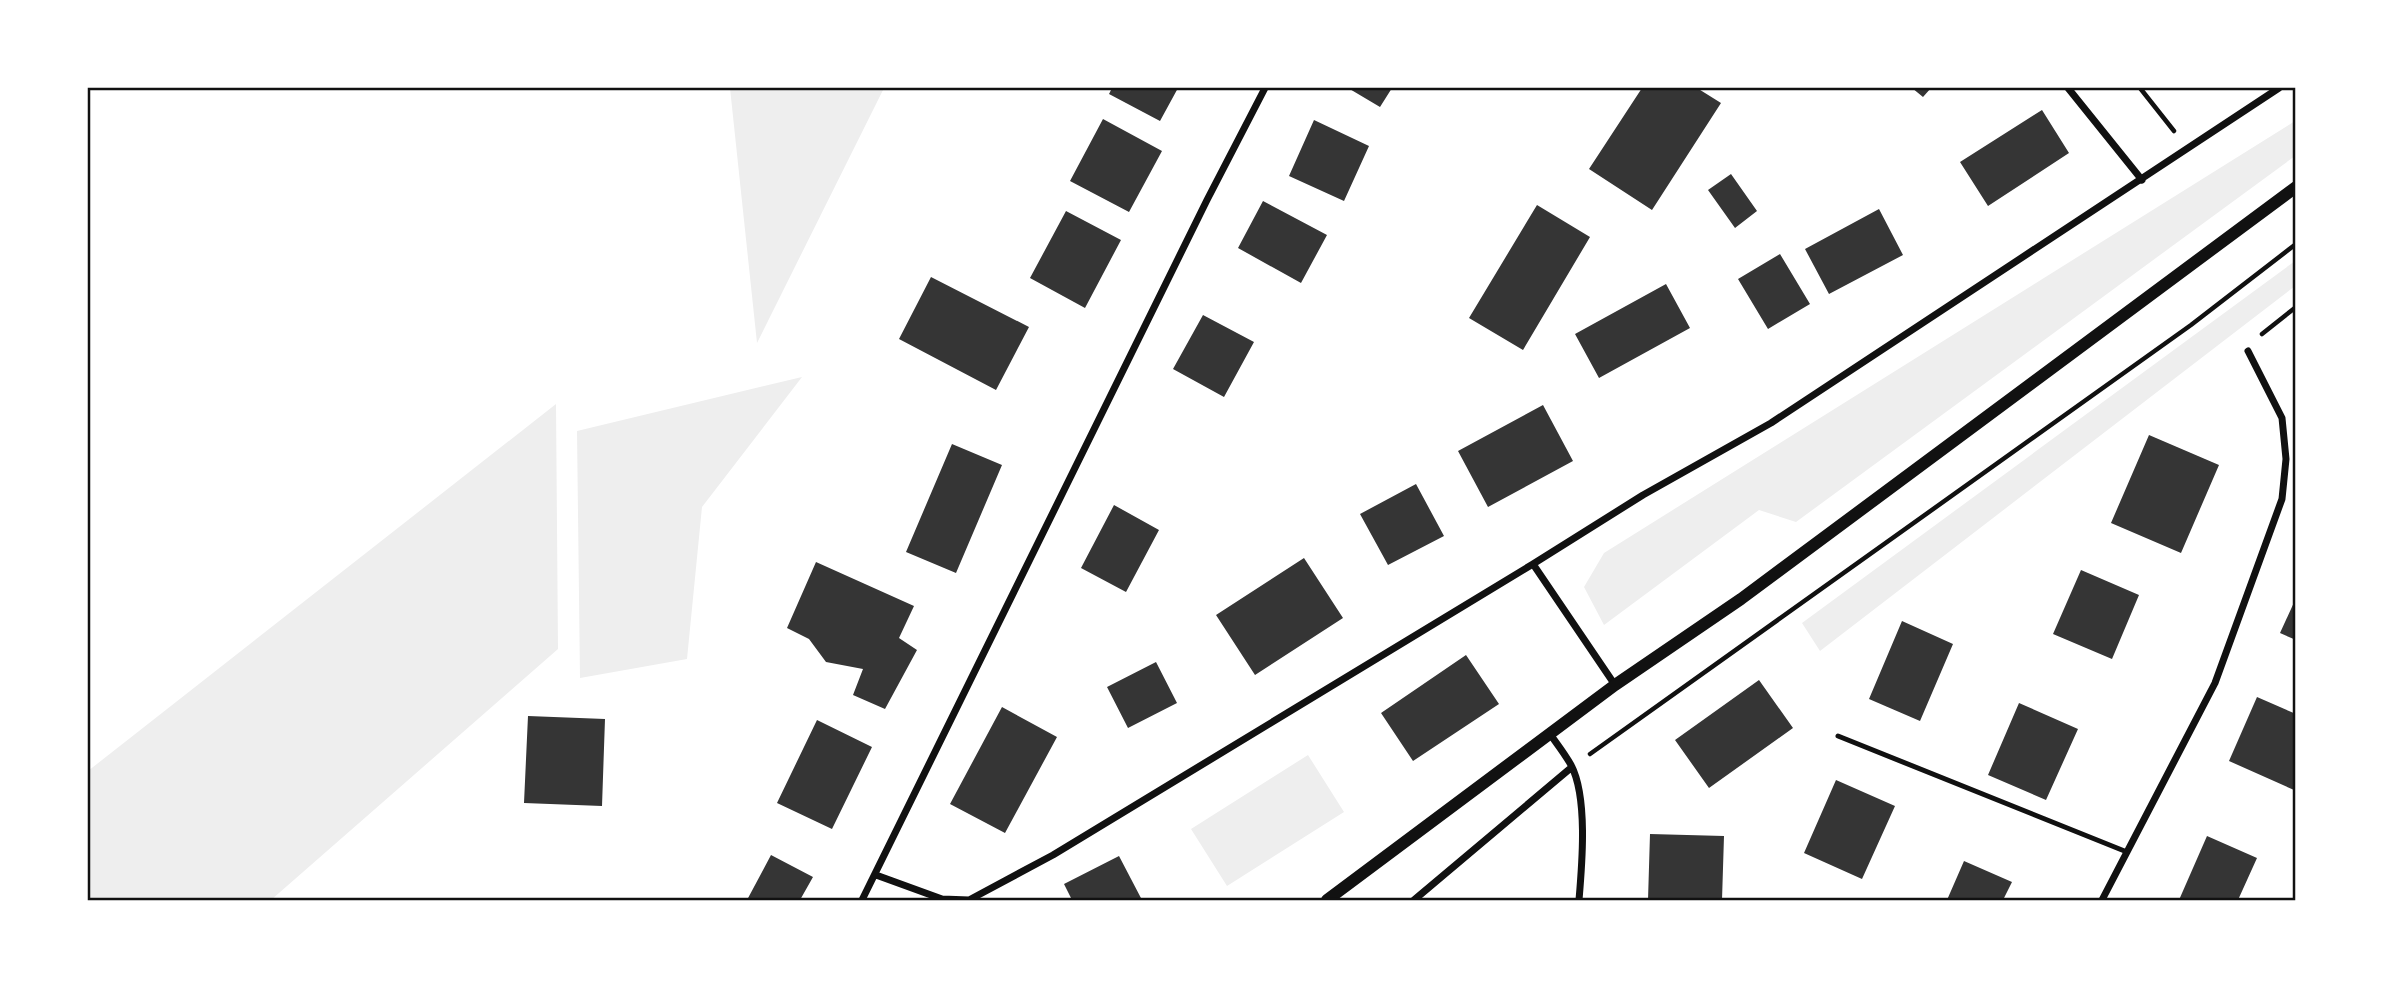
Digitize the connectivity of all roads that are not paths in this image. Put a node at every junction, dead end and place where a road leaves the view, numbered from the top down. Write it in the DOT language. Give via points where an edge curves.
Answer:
graph roads {
  1 [pos="1265,88"];
  2 [pos="2068,88"];
  3 [pos="2279,88"];
  4 [pos="2142,180"];
  5 [pos="2295,187"];
  6 [pos="2248,351"];
  7 [pos="1533,564"];
  8 [pos="1615,685"];
  9 [pos="1550,734"];
  10 [pos="1838,736"];
  11 [pos="1572,767"];
  12 [pos="2127,852"];
  13 [pos="876,875"];
  14 [pos="862,901"];
  15 [pos="1327,901"];
  16 [pos="1414,901"];
  17 [pos="1579,901"];
  18 [pos="2102,901"];
  1 -- 13 [label="street"];
  2 -- 4 [label="street"];
  3 -- 4 [label="street"];
  4 -- 7 [label="street" via="1771,423"];
  5 -- 8 [label="street" via="1741,599"];
  6 -- 12 [label="street" via="2282,418 2286,459 2282,499 2215,682"];
  7 -- 8 [label="street"];
  7 -- 13 [label="street" via="1065,848 969,900 942,899"];
  8 -- 9 [label="street"];
  9 -- 11 [label="street"];
  9 -- 15 [label="street"];
  10 -- 12 [label="lane"];
  11 -- 16 [label="street"];
  11 -- 17 [label="street" via="1580,792 1583,860"];
  12 -- 18 [label="street"];
  13 -- 14 [label="street"];
}
